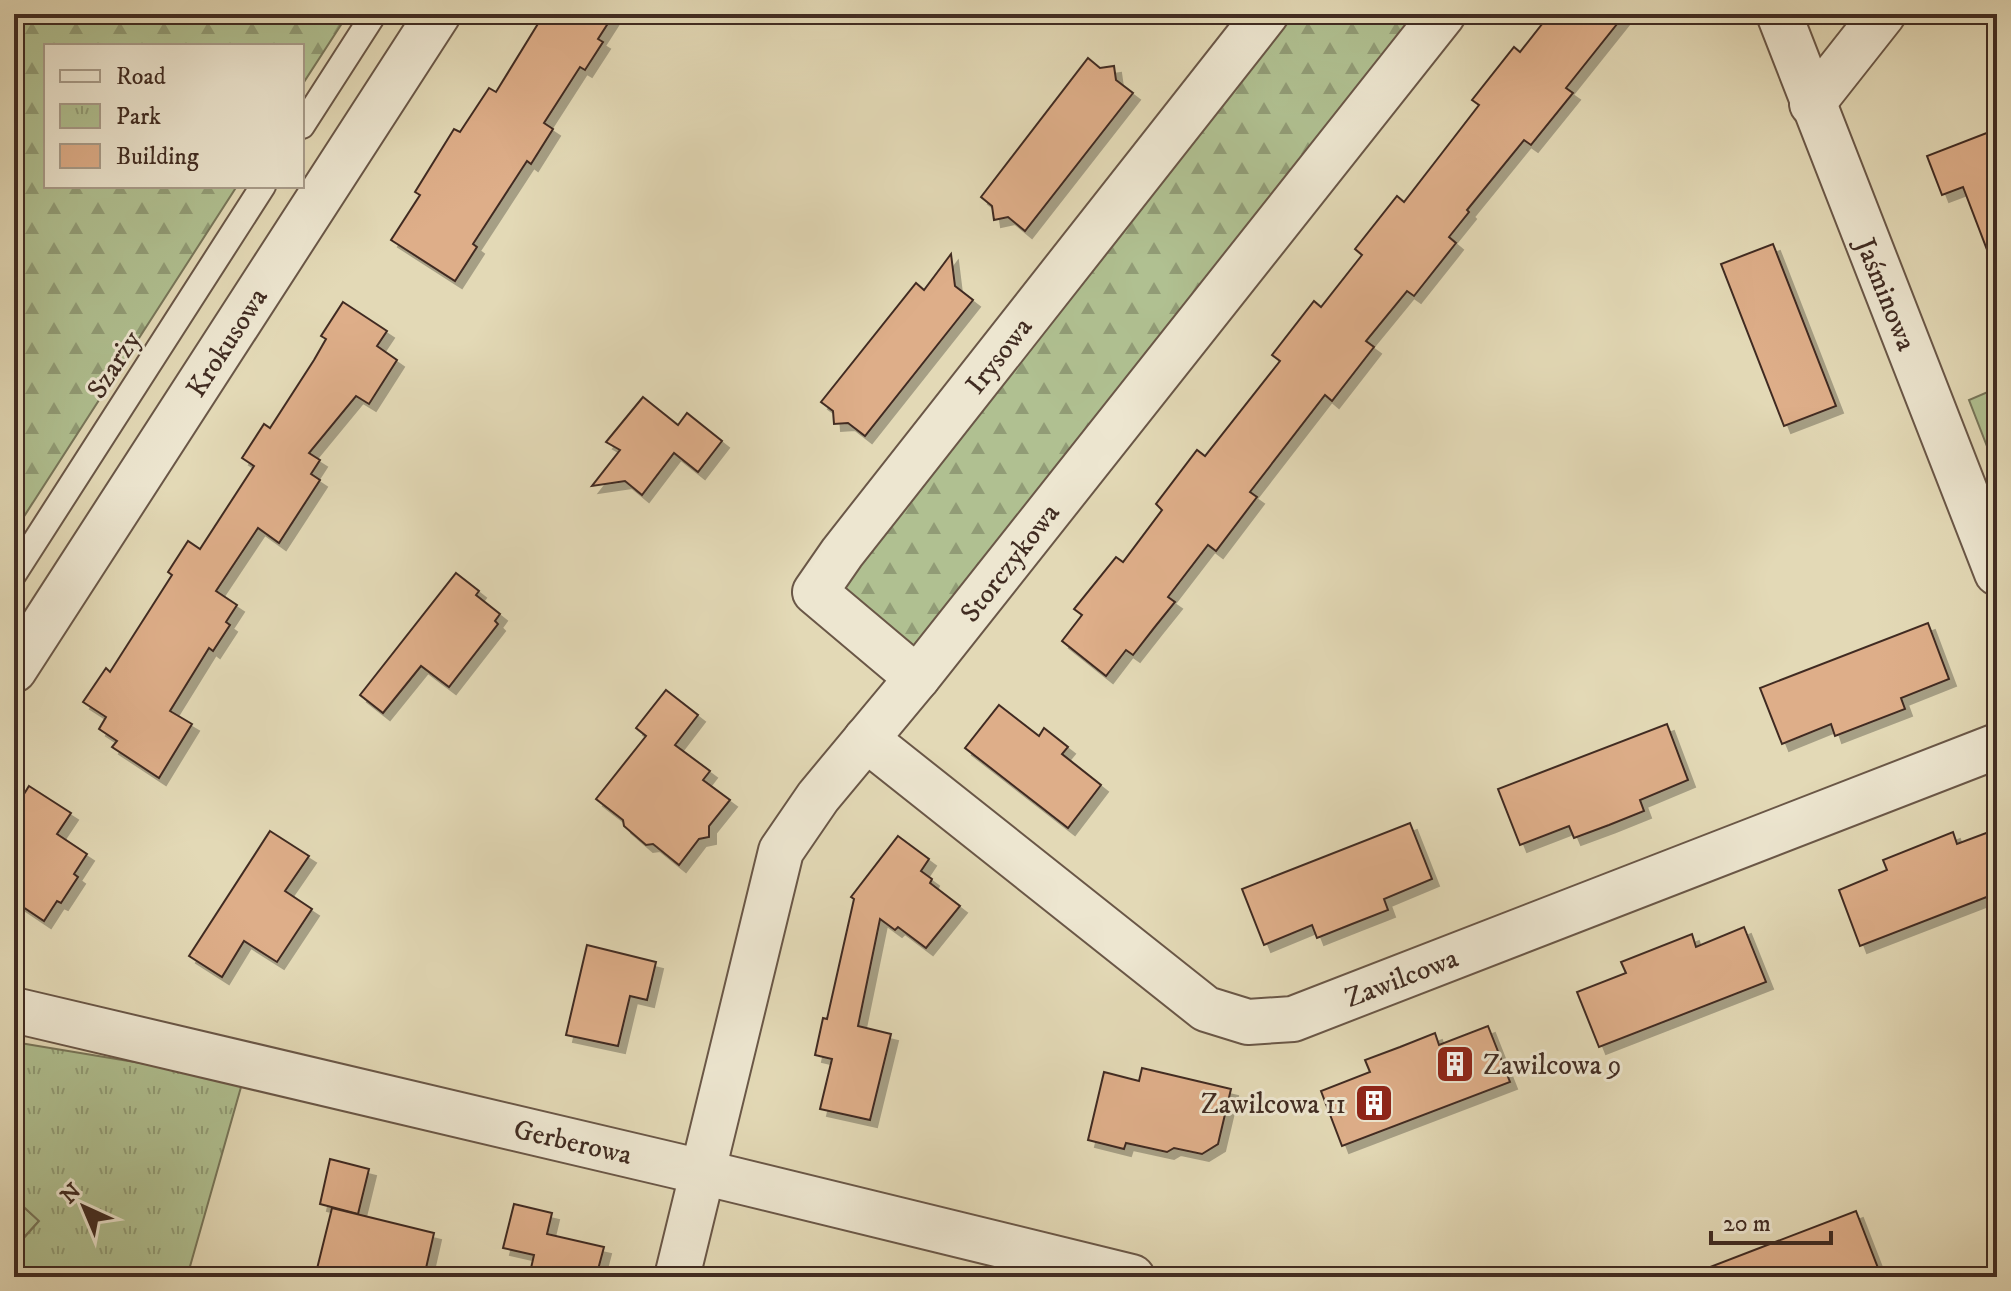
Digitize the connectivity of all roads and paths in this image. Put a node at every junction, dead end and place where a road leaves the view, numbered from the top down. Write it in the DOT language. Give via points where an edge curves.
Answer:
graph roads {
  1 [pos="374,14"];
  2 [pos="438,14"];
  3 [pos="1266,14"];
  4 [pos="1443,14"];
  5 [pos="1779,14"];
  6 [pos="1883,14"];
  7 [pos="1812,104"];
  8 [pos="304,123"];
  9 [pos="262,188"];
  10 [pos="1997,573"];
  11 [pos="14,574"];
  12 [pos="14,670"];
  13 [pos="917,678"];
  14 [pos="866,739"];
  15 [pos="1997,746"];
  16 [pos="14,1010"];
  17 [pos="702,1172"];
  18 [pos="677,1277"];
  19 [pos="1132,1277"];
  1 -- 8 [label="lane"];
  2 -- 12 [label="street, Krokusowa"];
  3 -- 13 [label="street, Irysowa" via="815,592"];
  4 -- 13 [label="street, Storczykowa"];
  5 -- 7 [label="street, Jaśminowa"];
  6 -- 7 [label="street"];
  7 -- 10 [label="street, Jaśminowa"];
  9 -- 11 [label="lane, Szarży"];
  13 -- 14 [label="street, Storczykowa"];
  14 -- 15 [label="street, Zawilcowa" via="1206,1009 1248,1022 1293,1019"];
  14 -- 17 [label="street, Storczykowa" via="781,851"];
  16 -- 17 [label="street, Gerberowa"];
  17 -- 18 [label="street, Storczykowa"];
  17 -- 19 [label="street, Gerberowa"];
}
